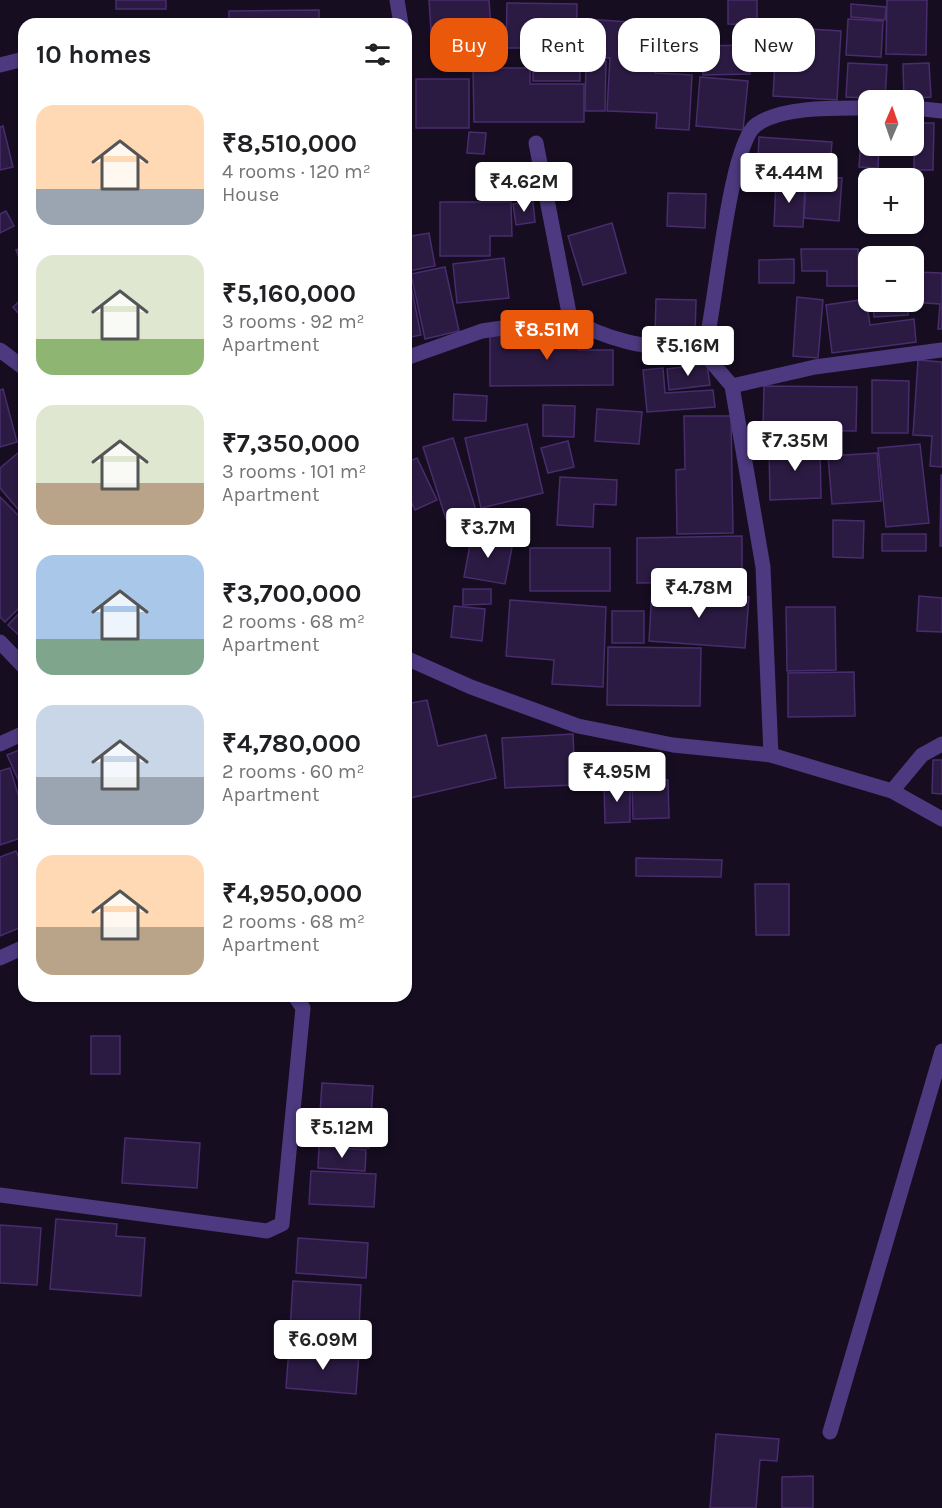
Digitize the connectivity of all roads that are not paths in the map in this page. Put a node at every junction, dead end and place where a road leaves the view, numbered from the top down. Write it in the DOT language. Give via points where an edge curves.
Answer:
graph roads {
  1 [pos="398,0"];
  2 [pos="400,18"];
  3 [pos="18,60"];
  4 [pos="0,65"];
  5 [pos="858,108"];
  6 [pos="924,109"];
  7 [pos="942,111"];
  8 [pos="536,143"];
  9 [pos="570,318"];
  10 [pos="0,350"];
  11 [pos="942,350"];
  12 [pos="704,353"];
  13 [pos="412,356"];
  14 [pos="18,364"];
  15 [pos="732,386"];
  16 [pos="0,642"];
  17 [pos="18,661"];
  18 [pos="412,661"];
  19 [pos="18,735"];
  20 [pos="0,744"];
  21 [pos="942,744"];
  22 [pos="771,755"];
  23 [pos="892,791"];
  24 [pos="942,819"];
  25 [pos="18,950"];
  26 [pos="0,958"];
  27 [pos="299,1002"];
  28 [pos="942,1051"];
  29 [pos="0,1195"];
  30 [pos="830,1432"];
  1 -- 2 [label="street"];
  3 -- 4 [label="street"];
  5 -- 12 [label="street" via="815,108 773,118 755,125 745,139"];
  6 -- 7 [label="street"];
  8 -- 9 [label="street"];
  9 -- 12 [label="street" via="593,332 633,344"];
  9 -- 13 [label="street" via="482,331"];
  10 -- 14 [label="street"];
  11 -- 15 [label="street" via="815,367"];
  12 -- 15 [label="street"];
  15 -- 22 [label="street" via="763,567"];
  16 -- 17 [label="street"];
  18 -- 22 [label="street" via="578,726 673,745"];
  19 -- 20 [label="street"];
  21 -- 23 [label="street" via="922,756"];
  22 -- 23 [label="street"];
  23 -- 24 [label="street"];
  25 -- 26 [label="street"];
  27 -- 29 [label="street" via="303,1008 282,1224 267,1232"];
  28 -- 30 [label="street"];
}
